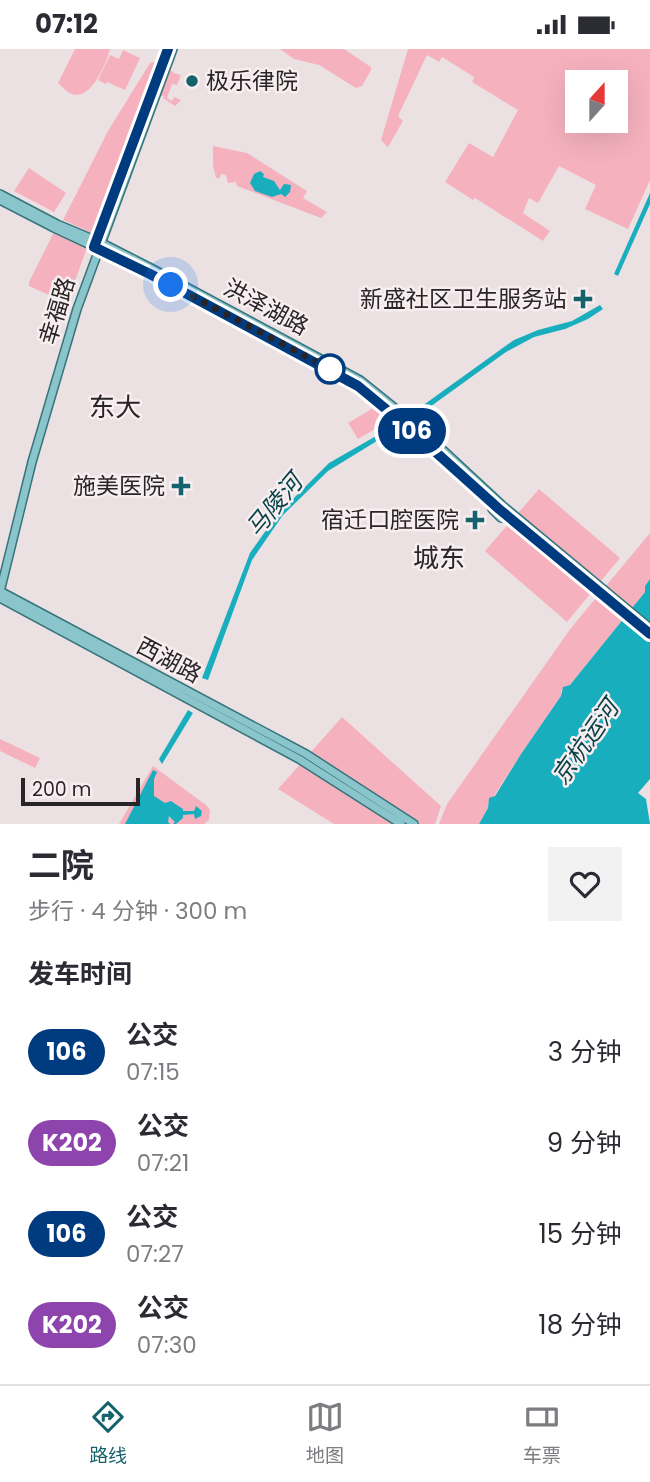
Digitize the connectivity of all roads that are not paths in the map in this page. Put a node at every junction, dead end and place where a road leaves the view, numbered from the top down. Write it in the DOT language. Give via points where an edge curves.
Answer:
graph roads {
  1 [pos="167,49"];
  2 [pos="173,49"];
  3 [pos="0,194"];
  4 [pos="0,200"];
  5 [pos="97,244"];
  6 [pos="409,424"];
  7 [pos="425,438"];
  8 [pos="510,508"];
  9 [pos="501,518"];
  10 [pos="2,574"];
  11 [pos="0,593"];
  12 [pos="0,606"];
  13 [pos="28,610"];
  14 [pos="650,628"];
  15 [pos="650,634"];
  16 [pos="318,766"];
  17 [pos="401,824"];
  18 [pos="414,824"];
  1 -- 5 [label="main road, 幸福路"];
  2 -- 5 [label="main road, 幸福路"];
  3 -- 5 [label="main road, 洪泽湖路"];
  4 -- 5 [label="main road, 洪泽湖路"];
  5 -- 6 [label="main road, 洪泽湖路" via="345,371 372,388"];
  5 -- 10 [label="main road, 幸福路" via="72,309 40,420"];
  6 -- 7 [label="main road, 洪泽湖路"];
  6 -- 8 [label="main road" via="422,427"];
  6 -- 9 [label="main road" via="408,430"];
  7 -- 14 [label="main road"];
  7 -- 15 [label="main road" via="499,509"];
  10 -- 11 [label="main road, 幸福路"];
  10 -- 13 [label="main road" via="8,591"];
  11 -- 13 [label="main road, 西湖路"];
  12 -- 13 [label="main road"];
  13 -- 16 [label="main road, 西湖路"];
  16 -- 17 [label="main road"];
  16 -- 18 [label="main road"];
}
